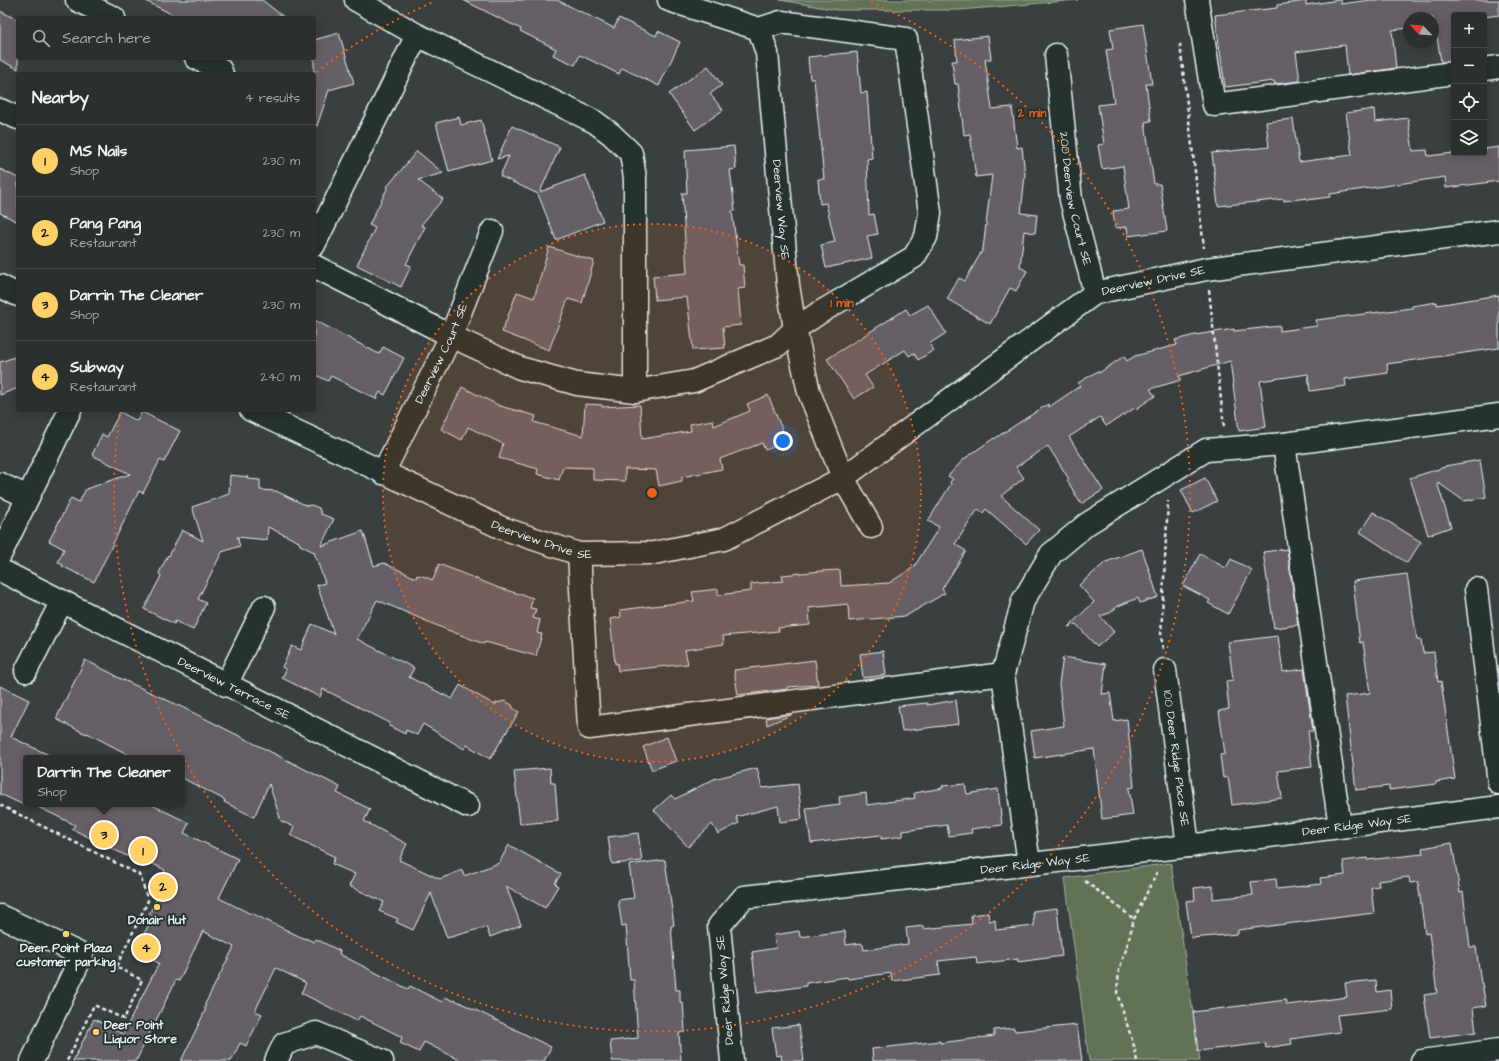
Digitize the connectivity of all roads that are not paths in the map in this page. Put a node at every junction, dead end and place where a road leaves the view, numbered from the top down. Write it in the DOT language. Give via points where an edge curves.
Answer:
graph roads {
  1 [pos="77,0"];
  2 [pos="356,0"];
  3 [pos="669,0"];
  4 [pos="1197,0"];
  5 [pos="110,16"];
  6 [pos="759,29"];
  7 [pos="417,35"];
  8 [pos="1056,55"];
  9 [pos="200,60"];
  10 [pos="1499,67"];
  11 [pos="1487,69"];
  12 [pos="221,72"];
  13 [pos="1451,73"];
  14 [pos="0,110"];
  15 [pos="16,117"];
  16 [pos="492,231"];
  17 [pos="1499,231"];
  18 [pos="316,241"];
  19 [pos="316,267"];
  20 [pos="0,286"];
  21 [pos="1095,293"];
  22 [pos="16,294"];
  23 [pos="795,329"];
  24 [pos="451,336"];
  25 [pos="635,391"];
  26 [pos="69,412"];
  27 [pos="255,412"];
  28 [pos="1499,415"];
  29 [pos="1284,444"];
  30 [pos="383,473"];
  31 [pos="843,478"];
  32 [pos="0,484"];
  33 [pos="28,497"];
  34 [pos="871,527"];
  35 [pos="579,554"];
  36 [pos="0,555"];
  37 [pos="0,570"];
  38 [pos="1476,589"];
  39 [pos="62,601"];
  40 [pos="264,607"];
  41 [pos="1165,670"];
  42 [pos="26,671"];
  43 [pos="1003,674"];
  44 [pos="226,685"];
  45 [pos="1499,782"];
  46 [pos="468,806"];
  47 [pos="1499,807"];
  48 [pos="1340,826"];
  49 [pos="1188,846"];
  50 [pos="1029,864"];
  51 [pos="0,916"];
  52 [pos="1499,1050"];
  53 [pos="32,1061"];
  54 [pos="276,1061"];
  55 [pos="382,1061"];
  56 [pos="732,1061"];
  57 [pos="1422,1061"];
  1 -- 5 [label="street"];
  2 -- 7 [label="street"];
  3 -- 6 [label="street"];
  4 -- 13 [label="street" via="1214,106"];
  6 -- 23 [label="street, Deerview Way SE" via="767,54 788,285"];
  6 -- 23 [label="street" via="781,22 906,39 930,213 926,237 914,257"];
  7 -- 18 [label="street"];
  7 -- 25 [label="street" via="594,122 612,134 631,152 635,178"];
  8 -- 21 [label="street, 200 Deerview Court SE" via="1071,200"];
  9 -- 12 [label="street"];
  10 -- 11 [label="street"];
  14 -- 15 [label="street"];
  16 -- 24 [label="street, Deerview Court SE"];
  17 -- 21 [label="street, Deerview Drive SE" via="1206,269"];
  19 -- 24 [label="street"];
  20 -- 22 [label="street"];
  21 -- 31 [label="street, Deerview Drive SE"];
  23 -- 25 [label="street" via="778,345 694,381"];
  23 -- 31 [label="street, Deerview Way SE" via="810,392"];
  24 -- 25 [label="street" via="520,368 577,384"];
  24 -- 30 [label="street, Deerview Court SE"];
  26 -- 33 [label="street"];
  27 -- 30 [label="street, Deerview Drive SE"];
  28 -- 29 [label="street"];
  29 -- 43 [label="street" via="1206,450 1087,524 1051,554 1023,601"];
  29 -- 48 [label="street"];
  30 -- 35 [label="street, Deerview Drive SE" via="502,528"];
  31 -- 34 [label="street"];
  31 -- 35 [label="street, Deerview Drive SE" via="724,540 654,553"];
  32 -- 33 [label="street"];
  33 -- 36 [label="street"];
  35 -- 43 [label="street" via="589,728"];
  37 -- 39 [label="street, Deerview Terrace SE"];
  38 -- 45 [label="street"];
  39 -- 42 [label="street"];
  39 -- 44 [label="street, Deerview Terrace SE"];
  40 -- 44 [label="street"];
  41 -- 49 [label="street, 100 Deer Ridge Place SE"];
  43 -- 50 [label="street"];
  44 -- 46 [label="street, Deerview Terrace SE"];
  47 -- 48 [label="street, Deer Ridge Way SE"];
  48 -- 49 [label="street, Deer Ridge Way SE"];
  49 -- 50 [label="street, Deer Ridge Way SE"];
  50 -- 56 [label="street, Deer Ridge Way SE" via="744,897 719,926"];
  51 -- 53 [label="street" via="82,955"];
  52 -- 57 [label="street"];
  54 -- 55 [label="street" via="284,1044 316,1033"];
}
